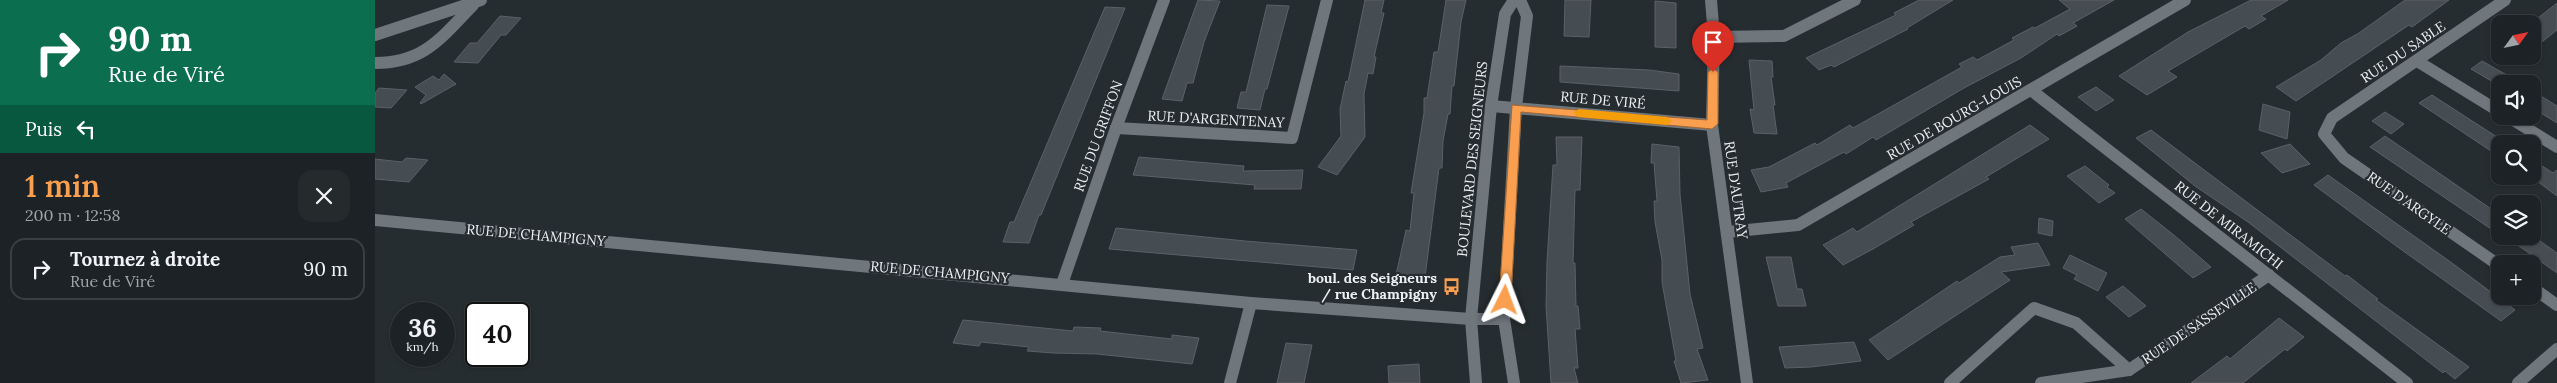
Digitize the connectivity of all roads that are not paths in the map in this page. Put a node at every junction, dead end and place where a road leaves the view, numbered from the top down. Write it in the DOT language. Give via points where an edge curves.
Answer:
graph roads {
  1 [pos="1164,0"];
  2 [pos="1327,0"];
  3 [pos="1514,0"];
  4 [pos="1520,0"];
  5 [pos="1711,0"];
  6 [pos="1855,0"];
  7 [pos="2185,0"];
  8 [pos="2505,0"];
  9 [pos="477,2"];
  10 [pos="375,35"];
  11 [pos="1714,37"];
  12 [pos="2417,61"];
  13 [pos="375,63"];
  14 [pos="2031,90"];
  15 [pos="1491,106"];
  16 [pos="2491,106"];
  17 [pos="1516,107"];
  18 [pos="1712,124"];
  19 [pos="2522,125"];
  20 [pos="1116,128"];
  21 [pos="2323,134"];
  22 [pos="2557,147"];
  23 [pos="375,220"];
  24 [pos="1727,232"];
  25 [pos="2491,260"];
  26 [pos="2269,275"];
  27 [pos="1062,284"];
  28 [pos="2541,294"];
  29 [pos="1251,303"];
  30 [pos="2557,305"];
  31 [pos="1471,319"];
  32 [pos="1504,319"];
  33 [pos="2557,349"];
  34 [pos="2129,370"];
  35 [pos="1230,383"];
  36 [pos="1476,383"];
  37 [pos="1514,383"];
  38 [pos="1747,383"];
  39 [pos="1950,383"];
  40 [pos="2041,383"];
  41 [pos="2407,383"];
  42 [pos="2518,383"];
  1 -- 20 [label="street, RUE DU GRIFFON"];
  2 -- 20 [label="street, RUE D'ARGENTENAY" via="1292,138"];
  3 -- 15 [label="street, BOULEVARD DES SEIGNEURS" via="1505,14"];
  4 -- 17 [label="street" via="1527,16"];
  5 -- 11 [label="street, RUE D'AUTRAY"];
  6 -- 11 [label="street" via="1784,36"];
  7 -- 14 [label="street, RUE DE BOURG-LOUIS"];
  8 -- 12 [label="street, RUE DU SABLE"];
  9 -- 10 [label="street"];
  9 -- 13 [label="street" via="429,50 414,59 395,64"];
  11 -- 18 [label="street, RUE D'AUTRAY"];
  12 -- 16 [label="street"];
  12 -- 21 [label="street, RUE DU SABLE" via="2332,118"];
  14 -- 24 [label="street, RUE DE BOURG-LOUIS" via="1798,225"];
  14 -- 26 [label="street, RUE DE MIRAMICHI"];
  15 -- 17 [label="street, RUE DE VIRÉ"];
  15 -- 31 [label="street, BOULEVARD DES SEIGNEURS"];
  17 -- 18 [label="street, RUE DE VIRÉ"];
  17 -- 32 [label="street"];
  18 -- 24 [label="street, RUE D'AUTRAY"];
  19 -- 22 [label="street"];
  20 -- 27 [label="street, RUE DU GRIFFON"];
  21 -- 25 [label="street, RUE D'ARGYLE" via="2344,158"];
  23 -- 27 [label="street, RUE DE CHAMPIGNY"];
  24 -- 38 [label="street, RUE D'AUTRAY"];
  26 -- 34 [label="street, RUE DE SASSEVILLE"];
  26 -- 41 [label="street, RUE DE MIRAMICHI"];
  27 -- 29 [label="street, RUE DE CHAMPIGNY"];
  28 -- 30 [label="street"];
  29 -- 31 [label="street, RUE DE CHAMPIGNY"];
  29 -- 35 [label="street"];
  31 -- 32 [label="street, RUE DE CHAMPIGNY"];
  31 -- 36 [label="street, BOULEVARD DES SEIGNEURS"];
  32 -- 37 [label="street"];
  33 -- 42 [label="street"];
  34 -- 39 [label="street, RUE DE SASSEVILLE" via="2076,323 2034,308"];
  34 -- 40 [label="street, RUE DE SASSEVILLE"];
}
